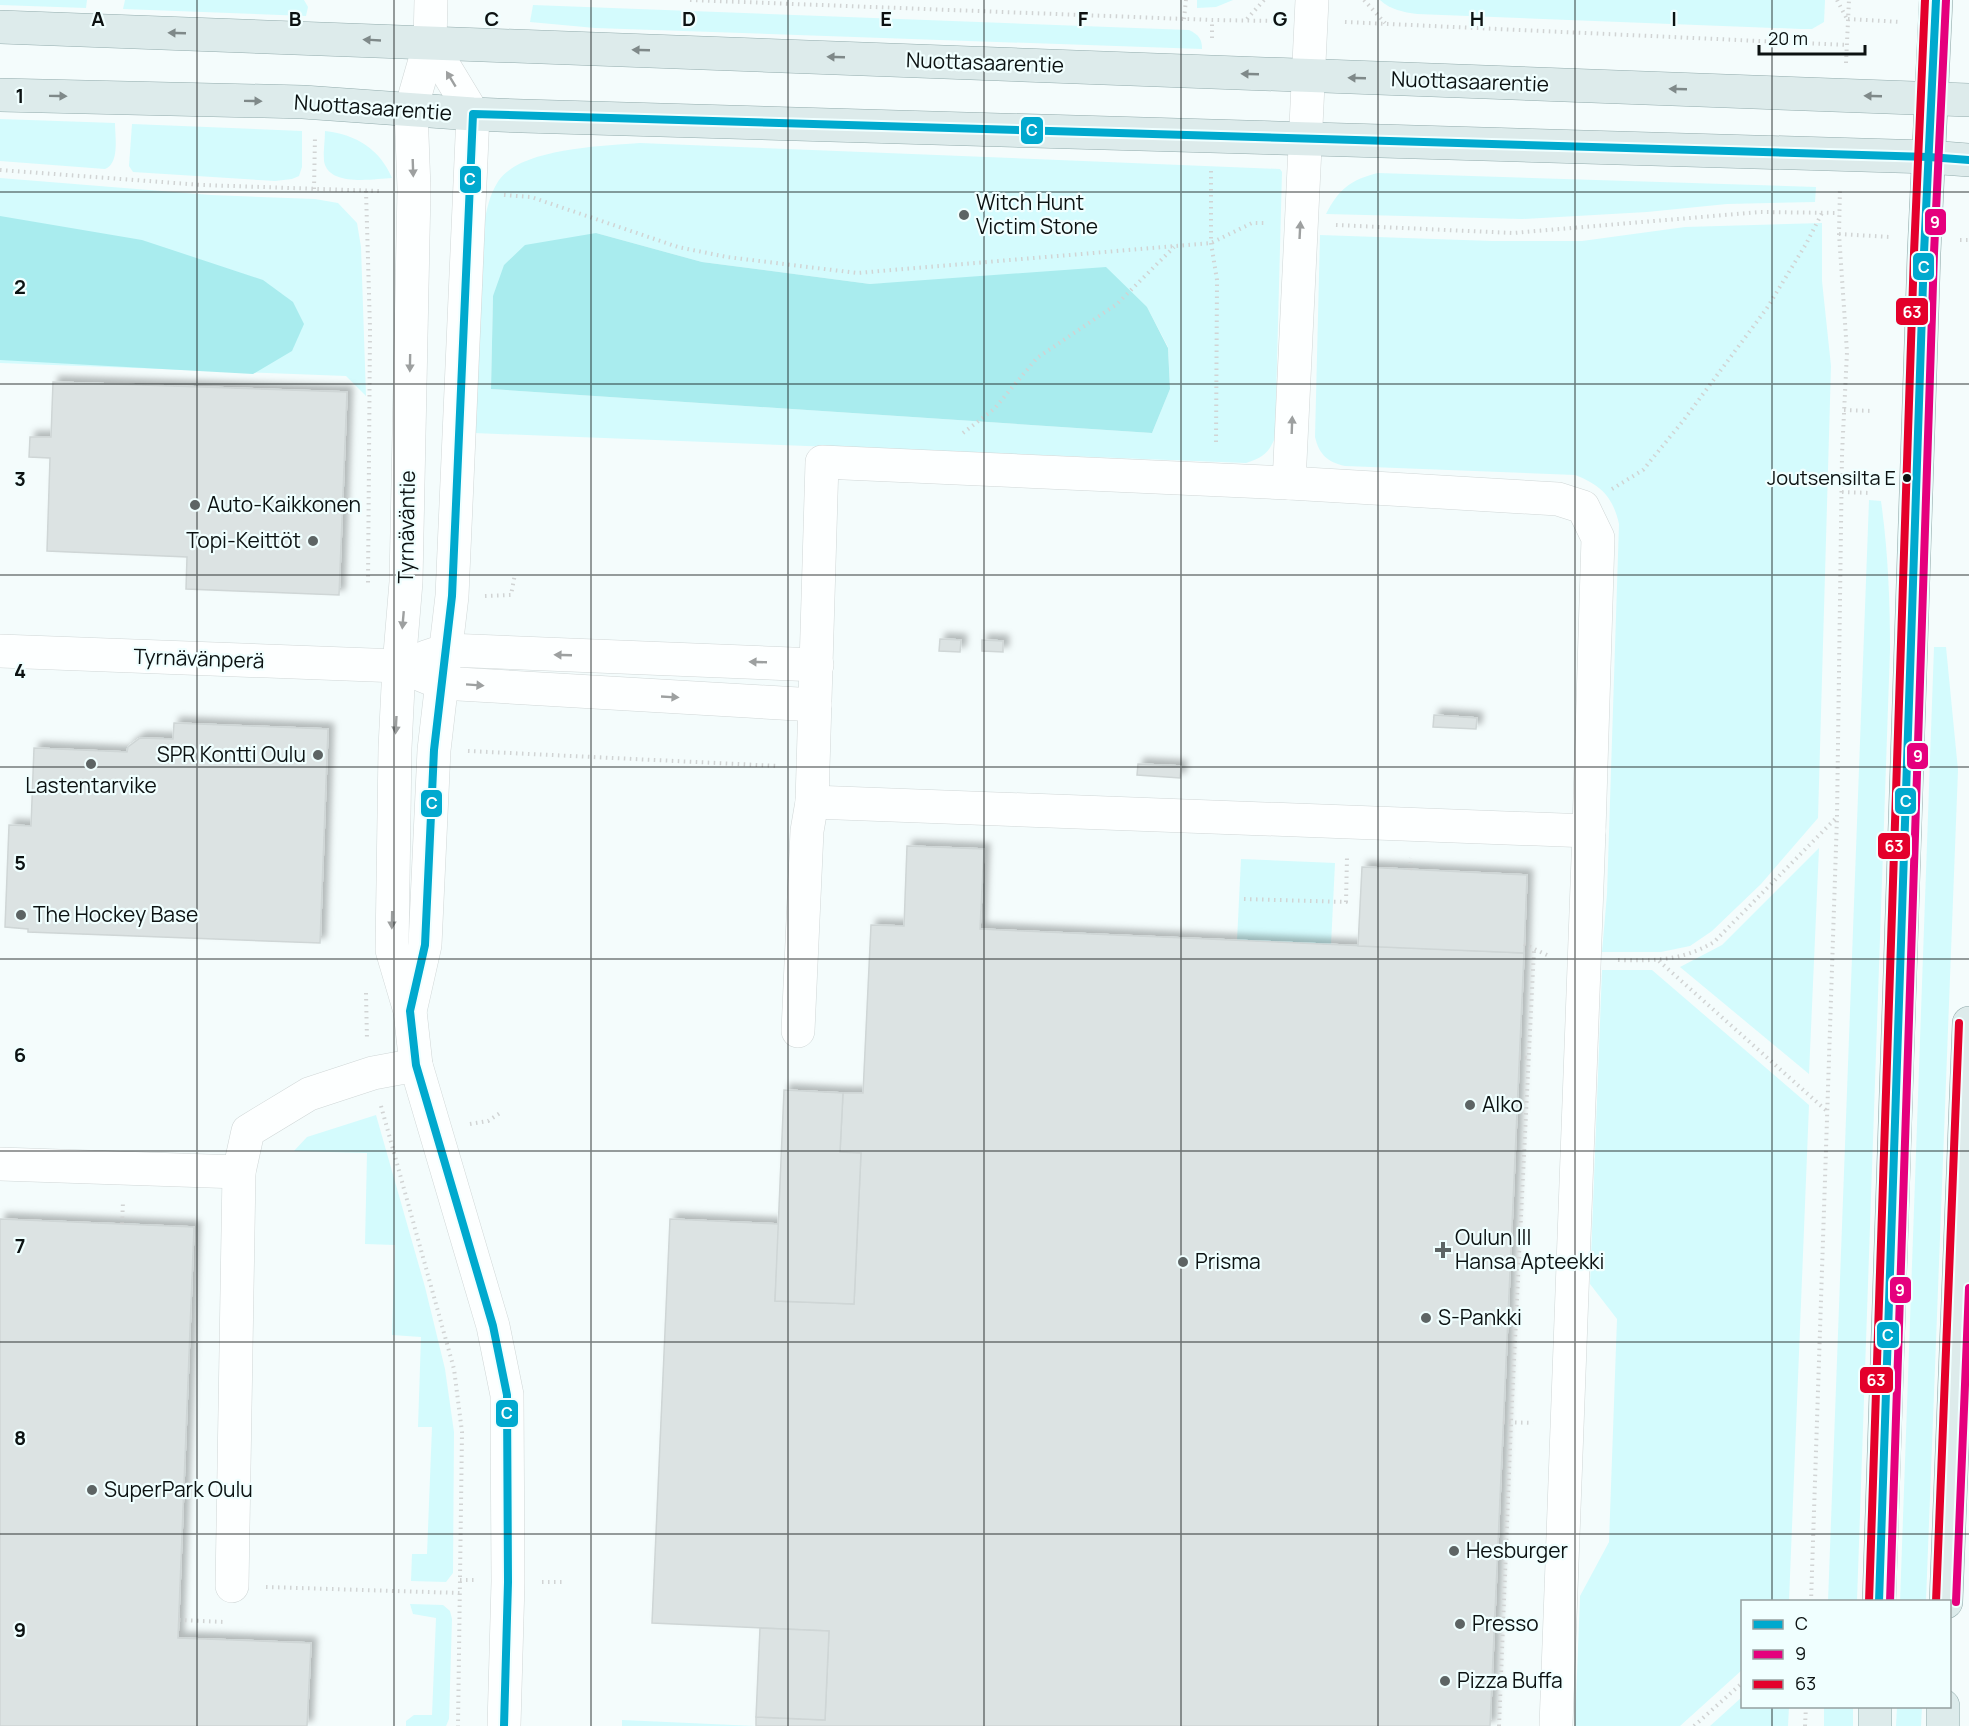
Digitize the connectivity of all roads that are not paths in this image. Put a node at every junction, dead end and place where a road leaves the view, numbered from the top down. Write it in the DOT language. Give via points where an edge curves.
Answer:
graph roads {
  1 [pos="430,0"];
  2 [pos="1936,0"];
  3 [pos="1311,11"];
  4 [pos="0,27"];
  5 [pos="430,43"];
  6 [pos="1308,76"];
  7 [pos="0,95"];
  8 [pos="1931,98"];
  9 [pos="1969,100"];
  10 [pos="411,109"];
  11 [pos="473,114"];
  12 [pos="1306,138"];
  13 [pos="1929,157"];
  14 [pos="1969,160"];
  15 [pos="1289,483"];
  16 [pos="447,650"];
  17 [pos="0,651"];
  18 [pos="817,665"];
  19 [pos="399,666"];
  20 [pos="441,683"];
  21 [pos="815,705"];
  22 [pos="812,802"];
  23 [pos="1589,831"];
  24 [pos="410,1011"];
  25 [pos="1969,1023"];
  26 [pos="798,1031"];
  27 [pos="416,1065"];
  28 [pos="0,1164"];
  29 [pos="238,1172"];
  30 [pos="232,1586"];
  31 [pos="1879,1600"];
  32 [pos="1946,1600"];
  33 [pos="1875,1708"];
  34 [pos="1943,1708"];
  35 [pos="504,1726"];
  36 [pos="1556,1726"];
  37 [pos="1875,1726"];
  38 [pos="1943,1726"];
  1 -- 5 [label="street, Tyrnäväntie"];
  2 -- 8 [label="main road"];
  3 -- 6 [label="street"];
  5 -- 4 [label="main road, Nuottasaarentie, one-way"];
  6 -- 5 [label="main road, Nuottasaarentie, one-way"];
  5 -- 10 [label="street, Tyrnäväntie"];
  11 -- 5 [label="street, one-way"];
  8 -- 6 [label="main road, Nuottasaarentie, one-way"];
  6 -- 12 [label="street"];
  7 -- 10 [label="main road, Nuottasaarentie, one-way" via="303,102"];
  8 -- 9 [label="main road, Nuottasaarentie"];
  8 -- 13 [label="main road"];
  10 -- 11 [label="main road, Nuottasaarentie"];
  10 -- 19 [label="street, Tyrnäväntie, one-way" via="414,189 406,582"];
  11 -- 12 [label="main road, Nuottasaarentie"];
  11 -- 16 [label="street, Tyrnäväntie"];
  12 -- 13 [label="main road, Nuottasaarentie"];
  15 -- 12 [label="street, one-way"];
  13 -- 14 [label="main road, Nuottasaarentie"];
  13 -- 31 [label="main road"];
  15 -- 18 [label="street" via="822,462"];
  15 -- 23 [label="street" via="1558,499 1583,507 1598,538"];
  18 -- 16 [label="street, one-way"];
  16 -- 19 [label="street"];
  16 -- 20 [label="street, Tyrnäväntie"];
  17 -- 19 [label="street, Tyrnävänperä"];
  18 -- 21 [label="street"];
  19 -- 20 [label="street"];
  19 -- 24 [label="street, Tyrnäväntie, one-way" via="392,950"];
  20 -- 21 [label="street, one-way"];
  20 -- 24 [label="street, Tyrnäväntie" via="425,945"];
  21 -- 22 [label="street"];
  22 -- 23 [label="street"];
  22 -- 26 [label="street" via="807,831"];
  23 -- 36 [label="street"];
  24 -- 27 [label="street, Tyrnäväntie"];
  25 -- 32 [label="main road"];
  27 -- 29 [label="street" via="373,1073 299,1100 248,1131"];
  27 -- 35 [label="street, Tyrnäväntie" via="493,1326 507,1395"];
  28 -- 29 [label="street"];
  29 -- 30 [label="street"];
  33 -- 37 [label="main road"];
  34 -- 38 [label="main road"];
}
